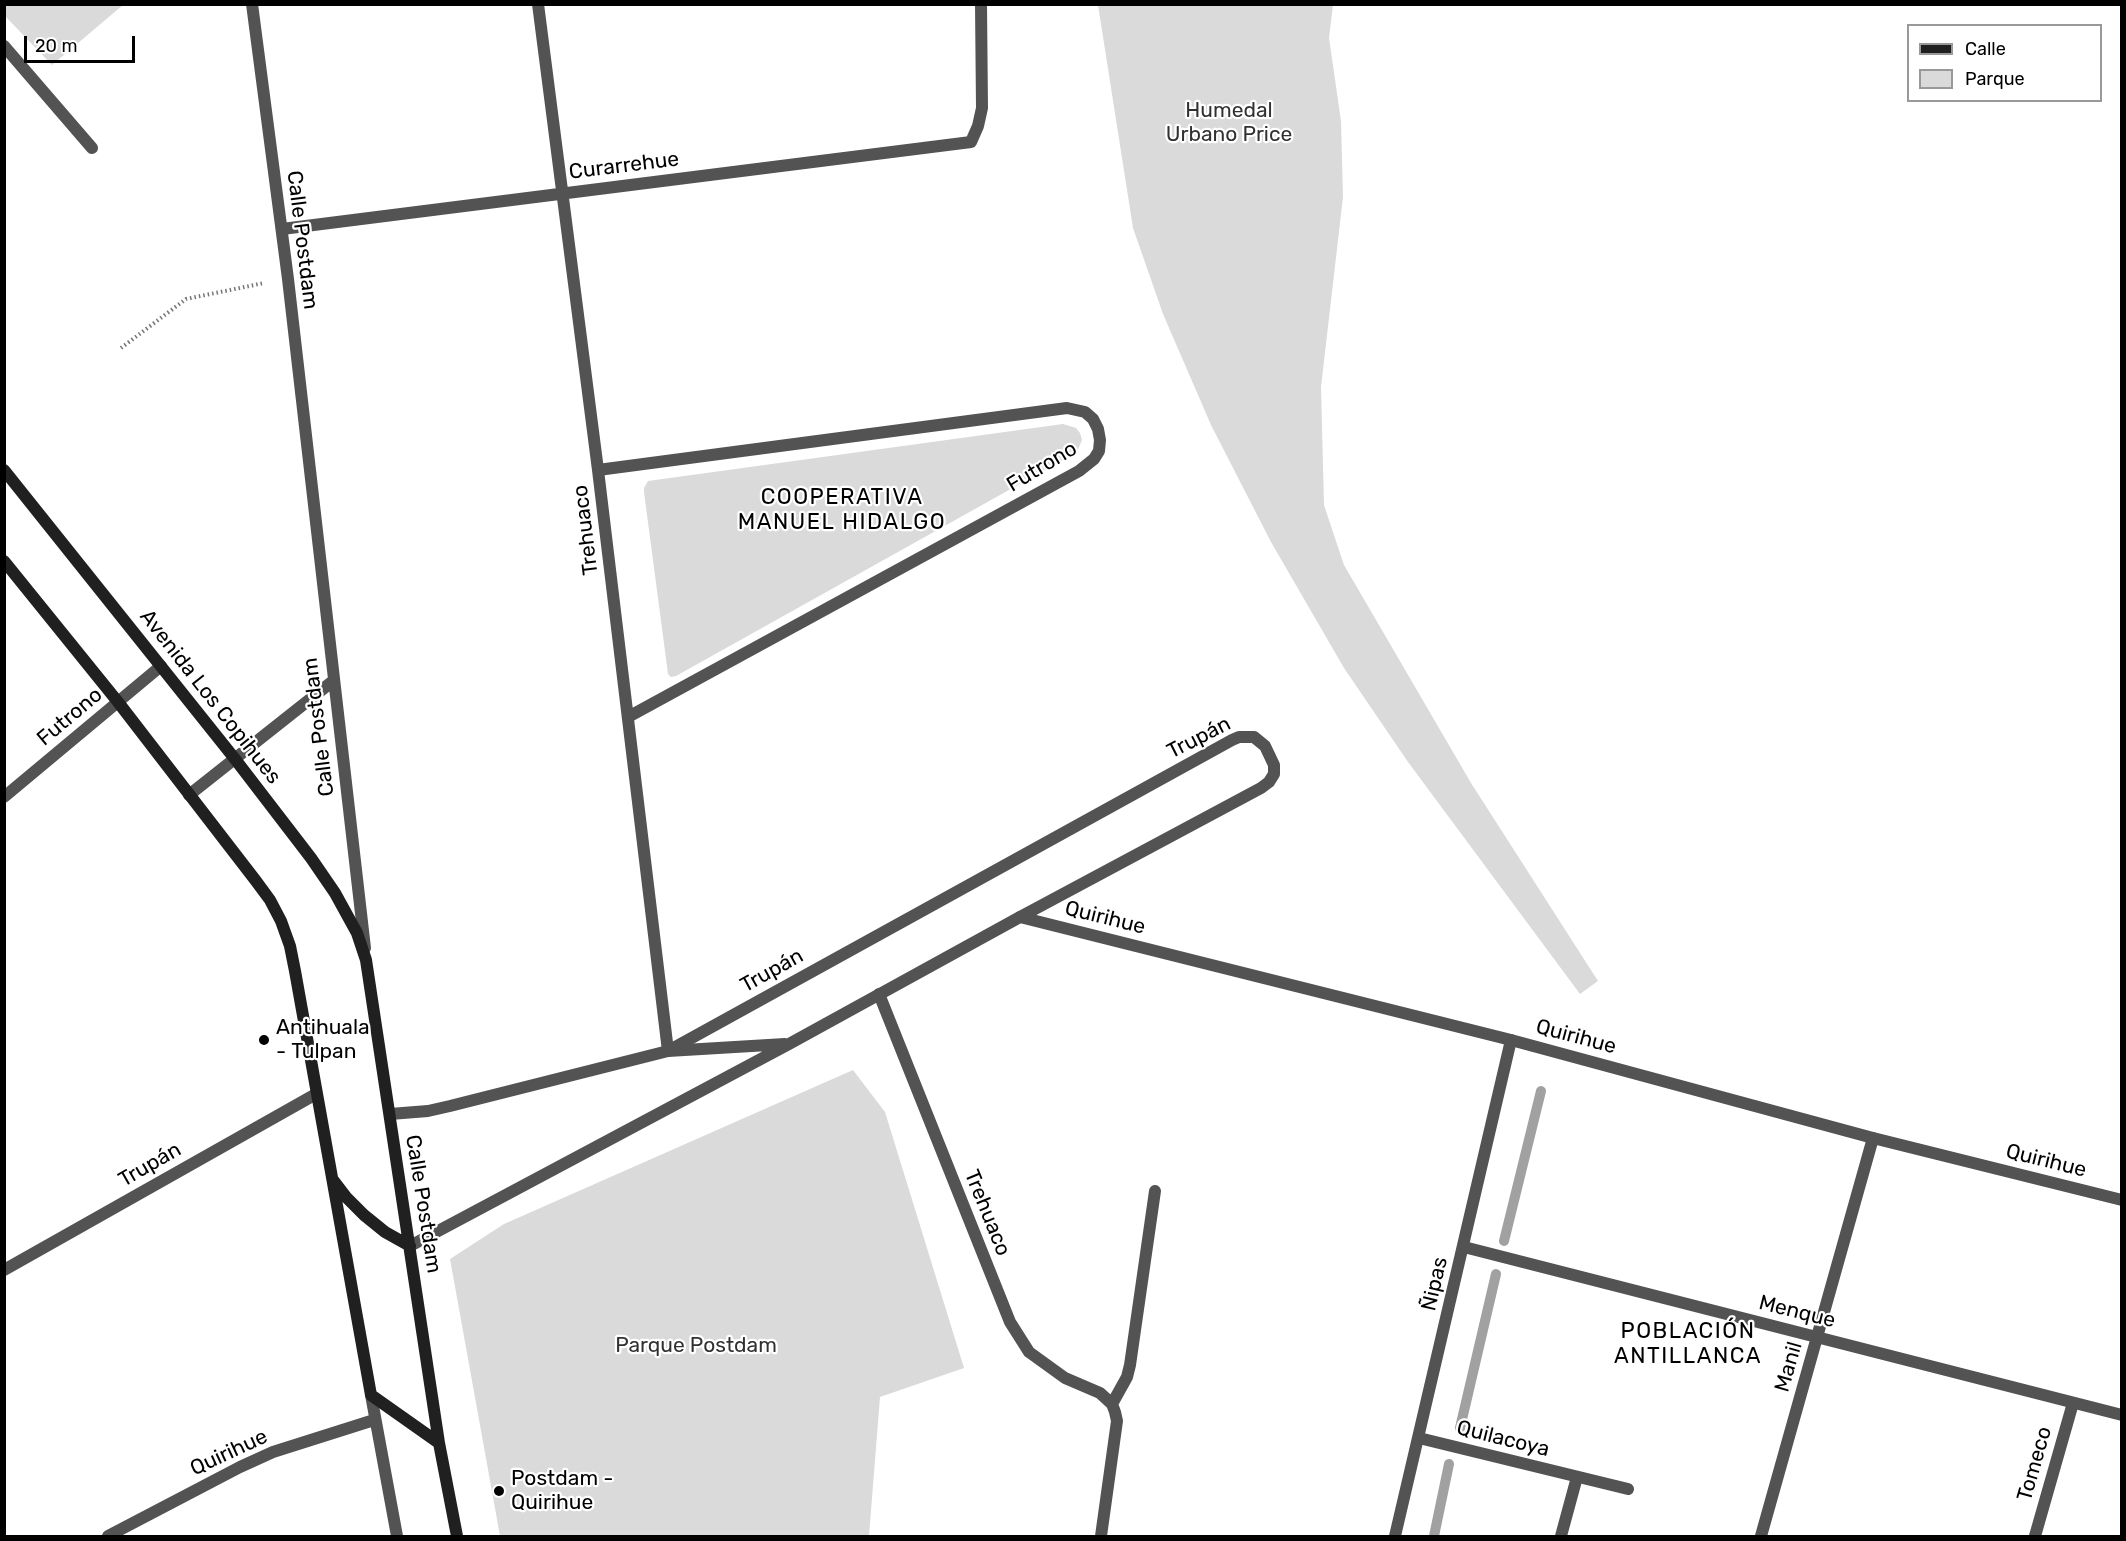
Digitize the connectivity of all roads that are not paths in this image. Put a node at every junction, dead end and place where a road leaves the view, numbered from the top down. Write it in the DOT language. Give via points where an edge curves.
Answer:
graph roads {
  1 [pos="252,4"];
  2 [pos="538,4"];
  3 [pos="981,4"];
  4 [pos="4,46"];
  5 [pos="92,148"];
  6 [pos="562,194"];
  7 [pos="282,229"];
  8 [pos="4,470"];
  9 [pos="598,470"];
  10 [pos="4,561"];
  11 [pos="161,666"];
  12 [pos="333,681"];
  13 [pos="118,702"];
  14 [pos="628,717"];
  15 [pos="235,759"];
  16 [pos="189,795"];
  17 [pos="4,797"];
  18 [pos="1020,917"];
  19 [pos="366,960"];
  20 [pos="879,994"];
  21 [pos="1511,1040"];
  22 [pos="789,1044"];
  23 [pos="668,1051"];
  24 [pos="316,1094"];
  25 [pos="390,1114"];
  26 [pos="1873,1138"];
  27 [pos="330,1177"];
  28 [pos="1155,1191"];
  29 [pos="2121,1200"];
  30 [pos="410,1246"];
  31 [pos="1464,1247"];
  32 [pos="4,1270"];
  33 [pos="1818,1337"];
  34 [pos="371,1395"];
  35 [pos="2073,1403"];
  36 [pos="1112,1404"];
  37 [pos="2121,1415"];
  38 [pos="374,1420"];
  39 [pos="1419,1438"];
  40 [pos="439,1443"];
  41 [pos="1577,1477"];
  42 [pos="1628,1489"];
  43 [pos="108,1536"];
  44 [pos="397,1536"];
  45 [pos="457,1536"];
  46 [pos="1101,1536"];
  47 [pos="1395,1536"];
  48 [pos="1561,1536"];
  49 [pos="1761,1536"];
  50 [pos="2035,1536"];
  1 -- 7 [label="street, Calle Postdam"];
  2 -- 6 [label="street, Trehuaco"];
  3 -- 6 [label="street, Curarrehue" via="982,108 971,142"];
  4 -- 5 [label="street"];
  6 -- 7 [label="street, Curarrehue"];
  6 -- 9 [label="street, Trehuaco"];
  7 -- 12 [label="street, Calle Postdam"];
  8 -- 11 [label="main road, Avenida Los Copihues"];
  9 -- 14 [label="street, Trehuaco"];
  9 -- 14 [label="street, Futrono" via="1067,408 1085,412 1093,419 1100,440 1094,459 1079,471"];
  10 -- 13 [label="main road"];
  11 -- 13 [label="street, Futrono"];
  11 -- 15 [label="main road, Avenida Los Copihues"];
  12 -- 15 [label="street"];
  12 -- 19 [label="street, Calle Postdam"];
  13 -- 16 [label="main road"];
  13 -- 17 [label="street, Futrono"];
  14 -- 23 [label="street, Trehuaco"];
  15 -- 16 [label="street"];
  15 -- 19 [label="main road, Avenida Los Copihues" via="335,893 357,933"];
  16 -- 24 [label="main road" via="270,900 280,921 290,946"];
  18 -- 20 [label="street, Trupán"];
  18 -- 21 [label="street, Quirihue"];
  18 -- 23 [label="street, Trupán" via="1261,788 1274,774 1265,746 1254,737 1232,740"];
  19 -- 25 [label="main road, Calle Postdam"];
  20 -- 22 [label="street, Trupán"];
  20 -- 36 [label="street, Trehuaco" via="1010,1323 1029,1352"];
  21 -- 26 [label="street, Quirihue"];
  21 -- 31 [label="street, Ñipas"];
  22 -- 23 [label="street, Trupán"];
  22 -- 30 [label="street, Trupán"];
  23 -- 25 [label="street, Trupán" via="428,1111"];
  24 -- 27 [label="main road"];
  24 -- 32 [label="street, Trupán"];
  25 -- 30 [label="main road, Calle Postdam"];
  26 -- 29 [label="street, Quirihue"];
  26 -- 33 [label="street, Manil"];
  27 -- 30 [label="main road" via="364,1215"];
  27 -- 34 [label="main road"];
  28 -- 36 [label="street" via="1130,1365"];
  30 -- 40 [label="main road, Calle Postdam"];
  31 -- 33 [label="street, Menque"];
  31 -- 39 [label="street, Ñipas"];
  33 -- 35 [label="street, Menque"];
  33 -- 49 [label="street, Manil"];
  34 -- 38 [label="street"];
  34 -- 40 [label="main road"];
  35 -- 37 [label="street, Menque"];
  35 -- 50 [label="street, Tomeco"];
  36 -- 46 [label="street" via="1117,1421"];
  38 -- 43 [label="street, Quirihue" via="273,1452"];
  38 -- 44 [label="street"];
  39 -- 41 [label="street, Quilacoya"];
  39 -- 47 [label="street, Ñipas"];
  40 -- 45 [label="main road, Calle Postdam"];
  41 -- 42 [label="street, Quilacoya"];
  41 -- 48 [label="street"];
}
